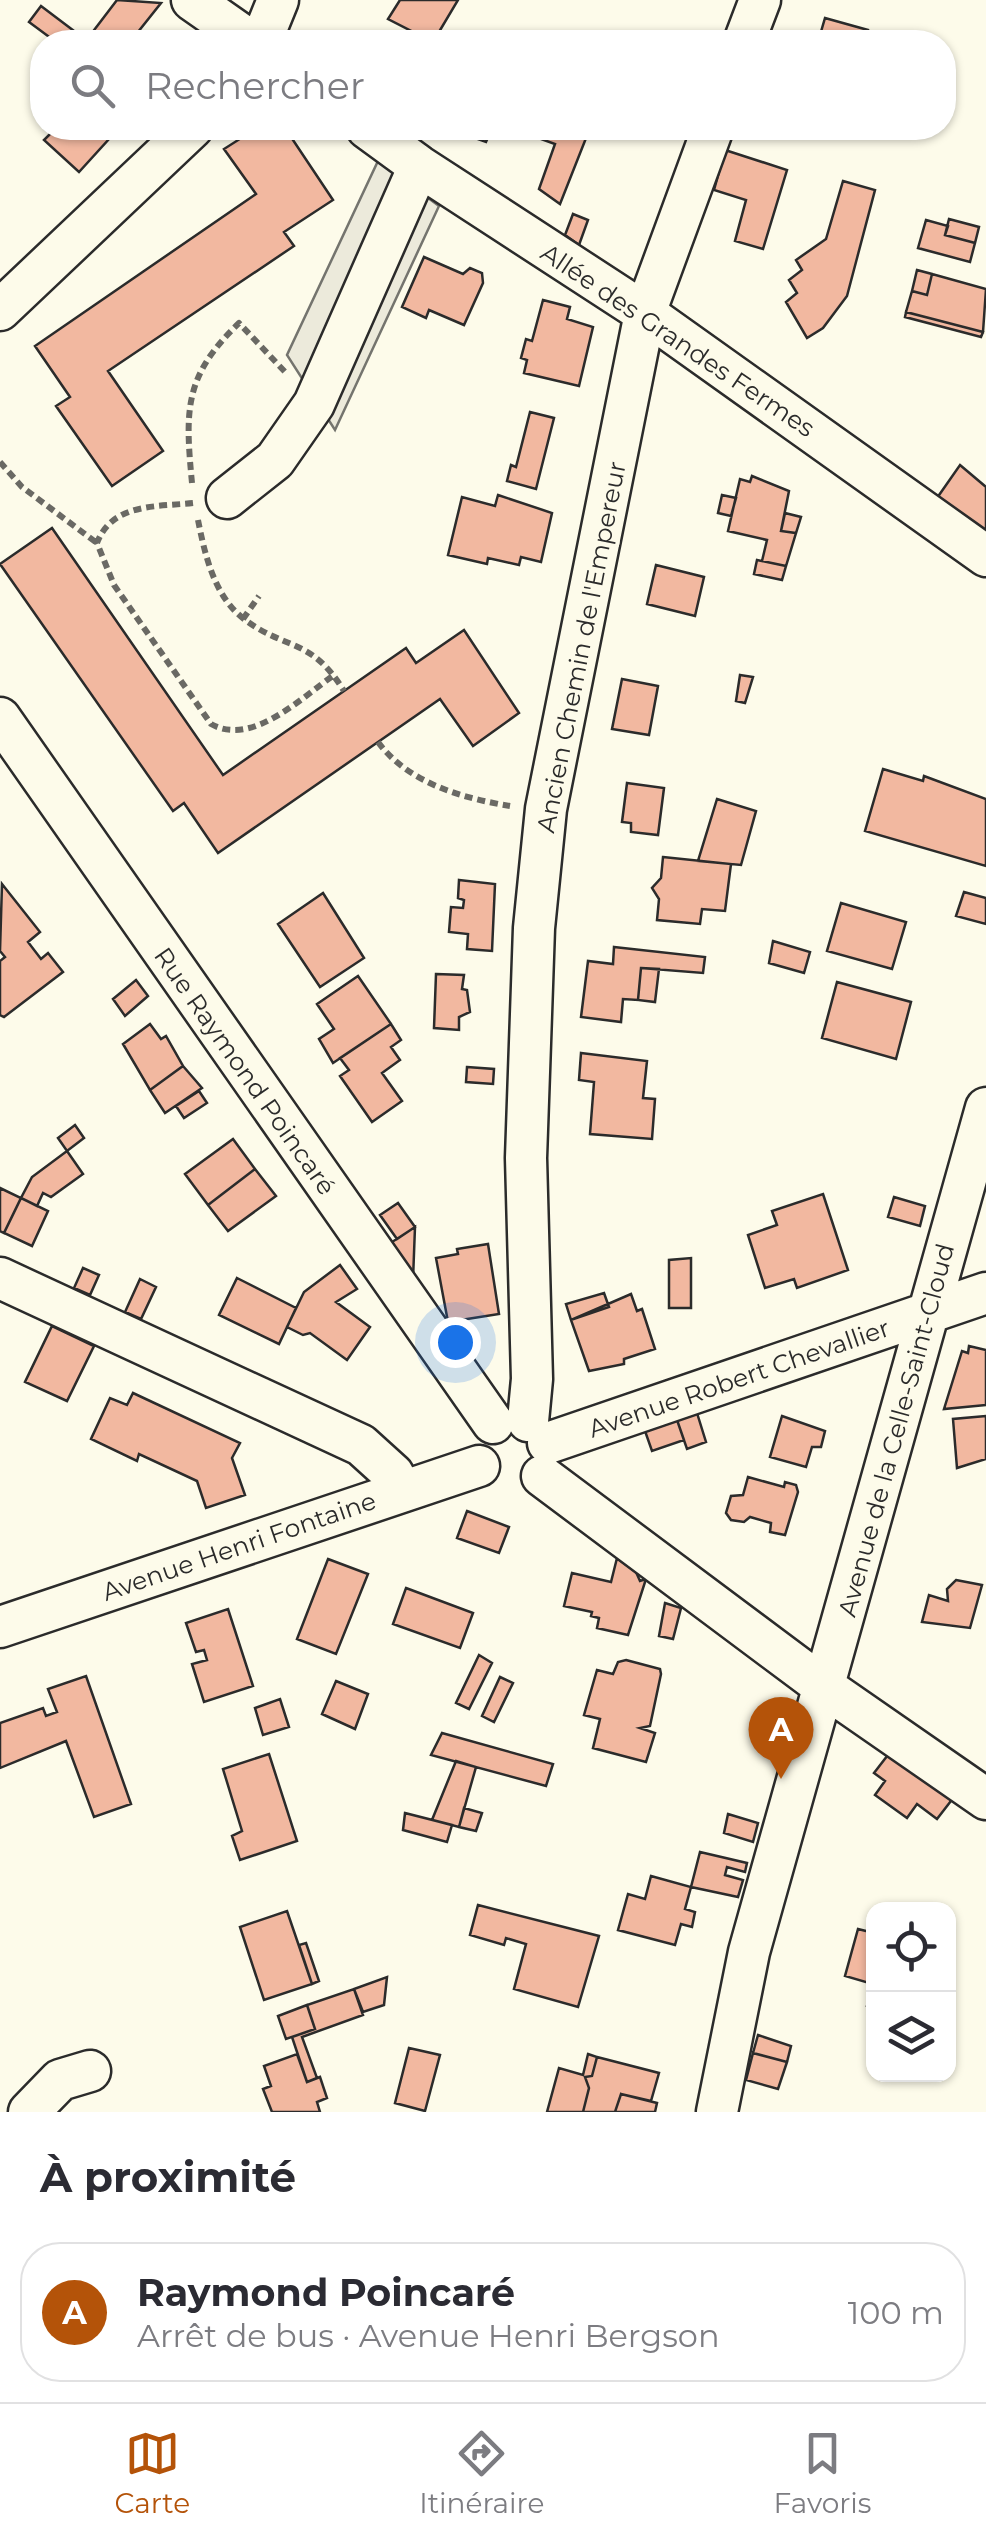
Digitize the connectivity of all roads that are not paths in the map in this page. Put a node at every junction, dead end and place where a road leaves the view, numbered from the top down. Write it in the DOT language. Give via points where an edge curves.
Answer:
graph roads {
  1 [pos="192,0"];
  2 [pos="278,0"];
  3 [pos="760,0"];
  4 [pos="235,30"];
  5 [pos="266,30"];
  6 [pos="749,30"];
  7 [pos="179,140"];
  8 [pos="383,140"];
  9 [pos="709,140"];
  10 [pos="418,166"];
  11 [pos="0,310"];
  12 [pos="645,313"];
  13 [pos="210,500"];
  14 [pos="986,556"];
  15 [pos="0,718"];
  16 [pos="986,1108"];
  17 [pos="0,1278"];
  18 [pos="986,1293"];
  19 [pos="927,1314"];
  20 [pos="528,1441"];
  21 [pos="479,1466"];
  22 [pos="402,1490"];
  23 [pos="0,1627"];
  24 [pos="823,1686"];
  25 [pos="986,1799"];
  26 [pos="90,2071"];
  27 [pos="29,2112"];
  28 [pos="717,2112"];
  1 -- 4 [label="street"];
  2 -- 5 [label="street"];
  3 -- 6 [label="street"];
  7 -- 11 [label="street"];
  8 -- 10 [label="street, Allée des Grandes Fermes"];
  9 -- 12 [label="street, Ancien Chemin de l'Empereur"];
  10 -- 12 [label="street, Allée des Grandes Fermes"];
  10 -- 13 [label="street" via="306,418 275,460"];
  12 -- 14 [label="street, Allée des Grandes Fermes"];
  12 -- 20 [label="street, Ancien Chemin de l'Empereur" via="546,809 534,928 527,1139"];
  15 -- 20 [label="street, Rue Raymond Poincaré"];
  16 -- 19 [label="street, Avenue de la Celle-Saint-Cloud"];
  17 -- 22 [label="street" via="361,1445"];
  18 -- 19 [label="street, Avenue Robert Chevallier"];
  19 -- 20 [label="street, Avenue Robert Chevallier"];
  19 -- 24 [label="street, Avenue de la Celle-Saint-Cloud"];
  20 -- 21 [label="street, Ancien Chemin de l'Empereur" via="478,1442"];
  20 -- 21 [label="street, Avenue Robert Chevallier" via="524,1489 502,1489"];
  20 -- 24 [label="street, Rue Raymond Poincaré"];
  21 -- 22 [label="street, Avenue Henri Fontaine"];
  22 -- 23 [label="street, Avenue Henri Fontaine"];
  24 -- 25 [label="street, Rue Raymond Poincaré"];
  24 -- 28 [label="street, Avenue de la Celle-Saint-Cloud" via="749,1952"];
  26 -- 27 [label="street" via="60,2080"];
}
